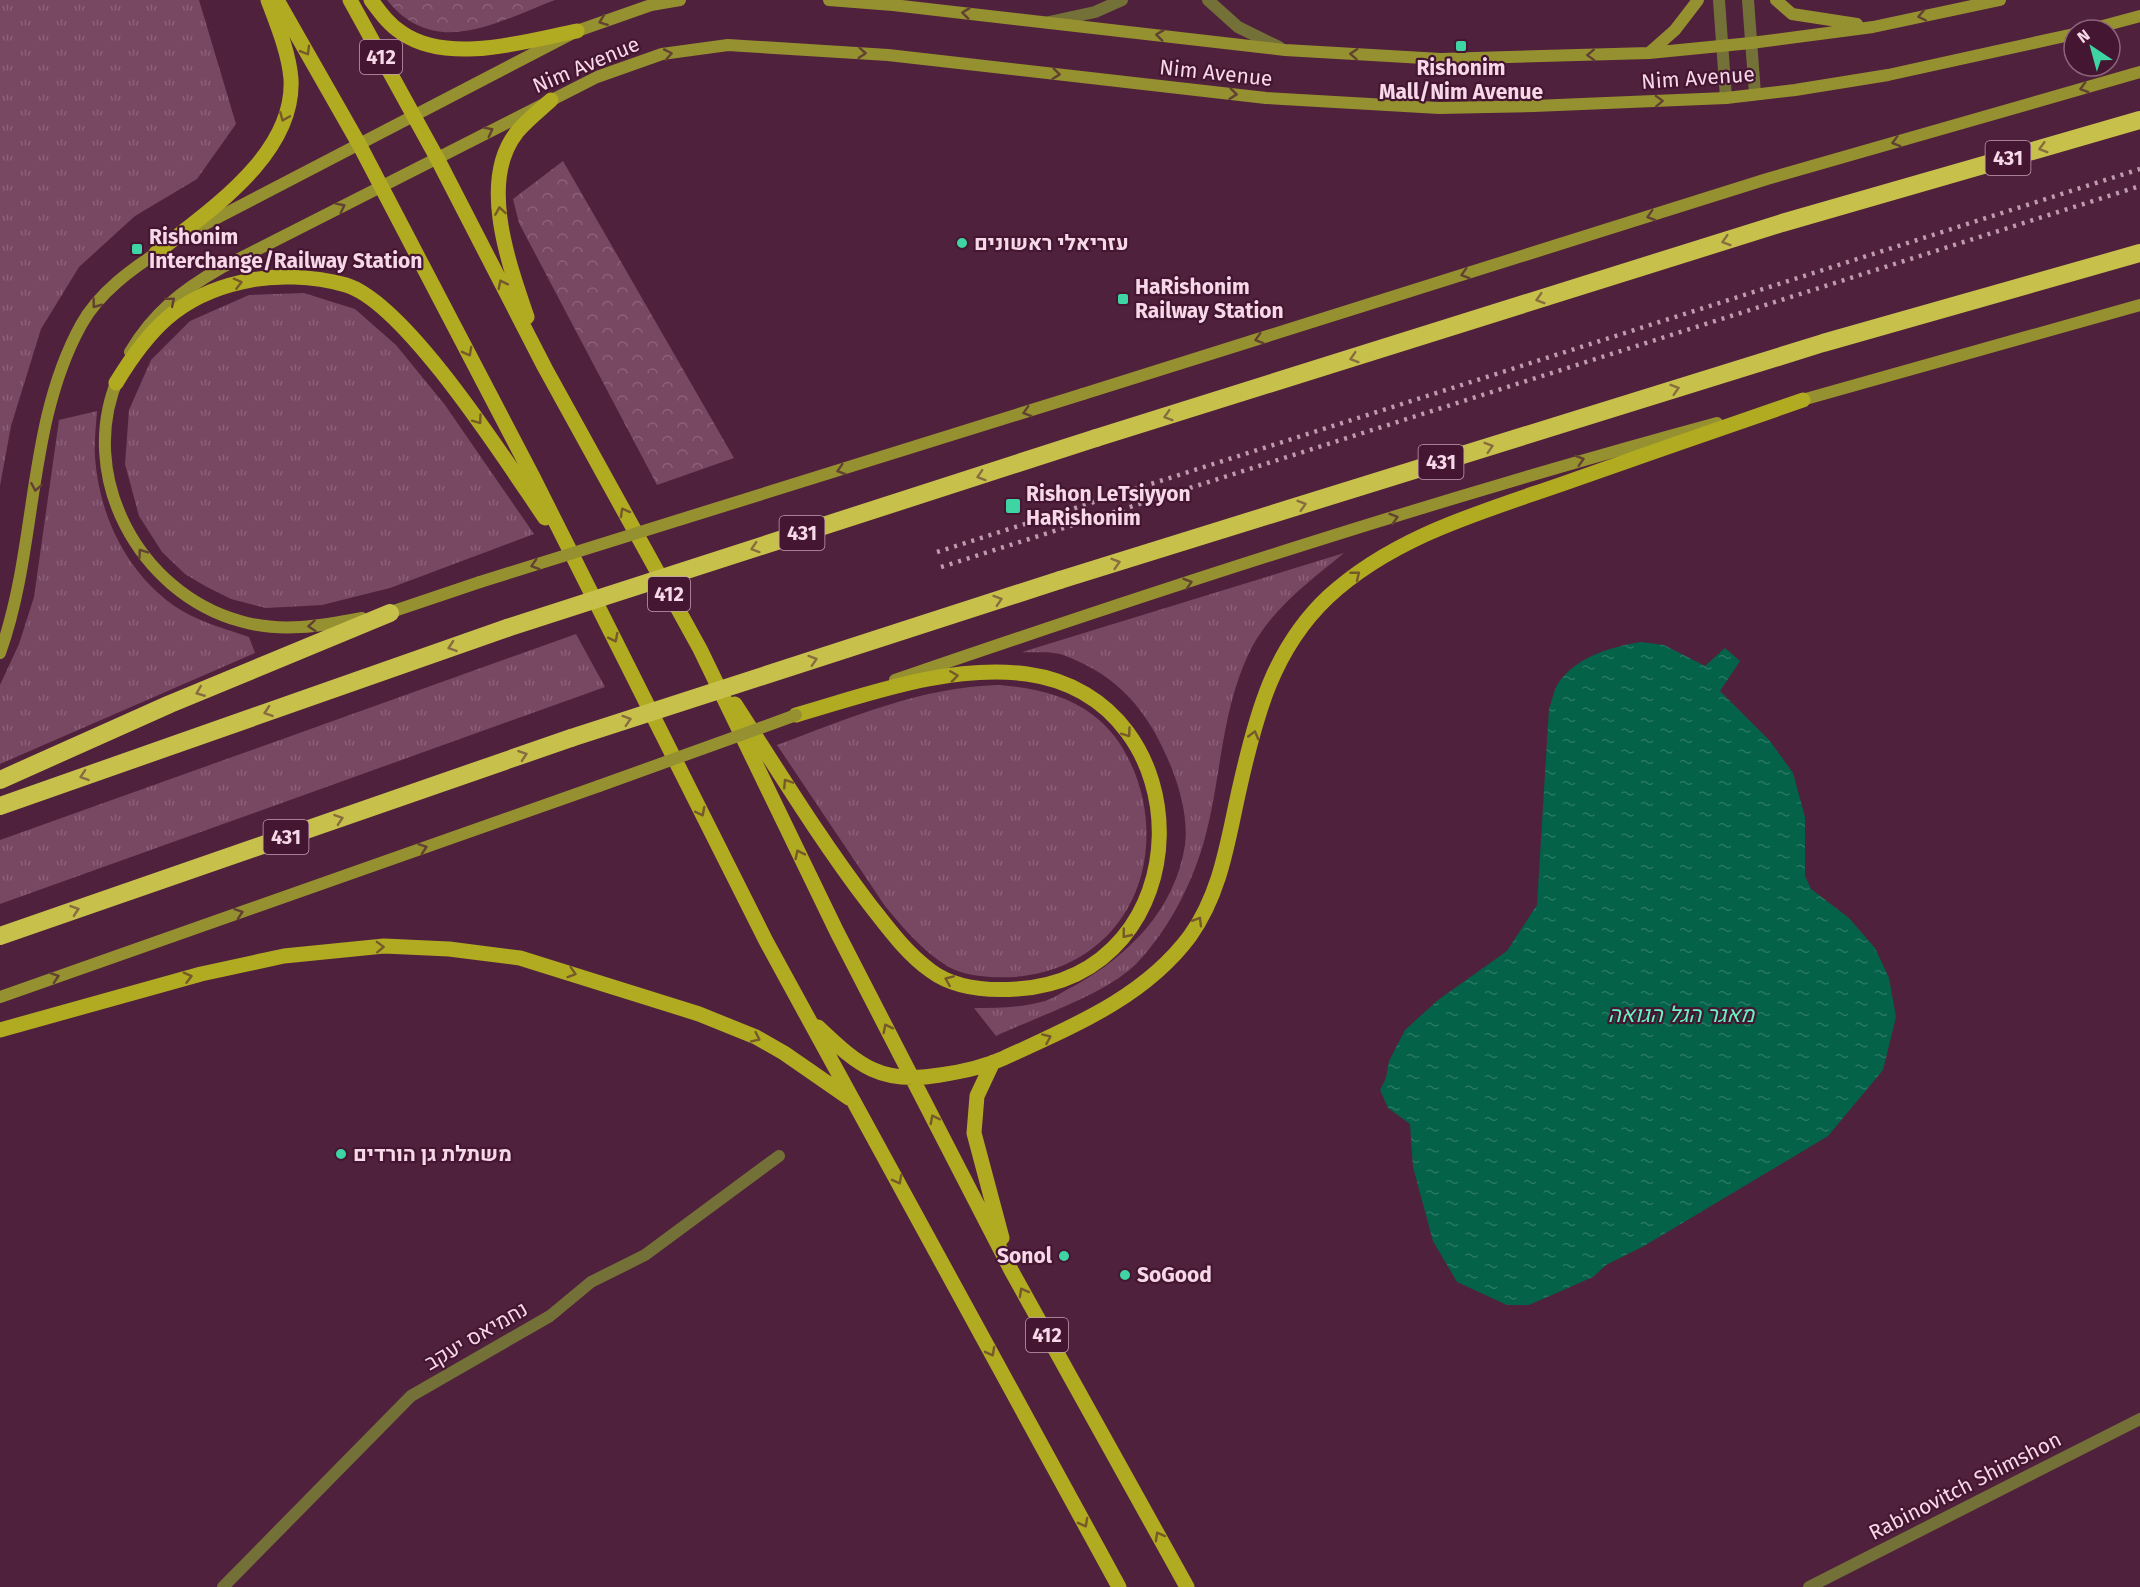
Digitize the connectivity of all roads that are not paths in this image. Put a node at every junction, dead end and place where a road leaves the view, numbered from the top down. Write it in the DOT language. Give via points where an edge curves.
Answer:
graph roads {
  1 [pos="267,0"];
  2 [pos="278,0"];
  3 [pos="350,0"];
  4 [pos="370,0"];
  5 [pos="680,0"];
  6 [pos="829,0"];
  7 [pos="1122,0"];
  8 [pos="1208,0"];
  9 [pos="1698,0"];
  10 [pos="1719,0"];
  11 [pos="1748,0"];
  12 [pos="1776,0"];
  13 [pos="2000,0"];
  14 [pos="2140,16"];
  15 [pos="2122,21"];
  16 [pos="1046,22"];
  17 [pos="1873,27"];
  18 [pos="576,31"];
  19 [pos="2062,37"];
  20 [pos="1751,43"];
  21 [pos="1721,46"];
  22 [pos="1285,50"];
  23 [pos="1649,53"];
  24 [pos="2140,72"];
  25 [pos="1755,94"];
  26 [pos="1726,98"];
  27 [pos="551,100"];
  28 [pos="414,114"];
  29 [pos="2140,120"];
  30 [pos="359,144"];
  31 [pos="437,158"];
  32 [pos="381,186"];
  33 [pos="156,253"];
  34 [pos="2140,254"];
  35 [pos="2140,305"];
  36 [pos="545,368"];
  37 [pos="116,383"];
  38 [pos="1803,399"];
  39 [pos="580,571"];
  40 [pos="390,613"];
  41 [pos="700,649"];
  42 [pos="0,653"];
  43 [pos="796,715"];
  44 [pos="0,780"];
  45 [pos="0,806"];
  46 [pos="0,936"];
  47 [pos="0,997"];
  48 [pos="809,1019"];
  49 [pos="0,1030"];
  50 [pos="993,1062"];
  51 [pos="914,1080"];
  52 [pos="852,1100"];
  53 [pos="779,1156"];
  54 [pos="1011,1270"];
  55 [pos="2140,1419"];
  56 [pos="224,1587"];
  57 [pos="1119,1587"];
  58 [pos="1187,1587"];
  59 [pos="1809,1587"];
  1 -- 33 [label="main road, one-way" via="291,78 289,102 279,129 240,186"];
  2 -- 30 [label="main road, 412, one-way"];
  3 -- 28 [label="main road, 412"];
  4 -- 18 [label="main road" via="388,23 403,34 447,47 497,47"];
  5 -- 18 [label="main road, Nim Avenue, one-way" via="621,14"];
  16 -- 6 [label="main road, Nim Avenue, one-way"];
  7 -- 16 [label="street" via="1095,12"];
  8 -- 22 [label="street" via="1238,27"];
  9 -- 23 [label="main road" via="1676,30"];
  10 -- 21 [label="street"];
  11 -- 20 [label="street"];
  12 -- 17 [label="main road" via="1792,14"];
  13 -- 17 [label="main road, Nim Avenue, one-way"];
  14 -- 15 [label="main road"];
  22 -- 16 [label="main road, Nim Avenue, one-way"];
  17 -- 20 [label="main road, Nim Avenue"];
  18 -- 28 [label="main road, Nim Avenue"];
  19 -- 25 [label="main road, Nim Avenue" via="1888,75"];
  20 -- 21 [label="main road, Nim Avenue"];
  20 -- 25 [label="street"];
  21 -- 23 [label="main road, Nim Avenue"];
  21 -- 26 [label="street"];
  23 -- 22 [label="main road, Nim Avenue, one-way" via="1441,59"];
  24 -- 40 [label="main road, Nim Avenue, one-way, bridge" via="1767,179"];
  25 -- 26 [label="main road, Nim Avenue"];
  27 -- 26 [label="main road, Nim Avenue, one-way" via="597,77 662,54 728,45 888,55 1266,98 1438,108"];
  31 -- 27 [label="main road, Nim Avenue, one-way"];
  36 -- 27 [label="main road, one-way" via="521,298 497,195 507,149 518,131"];
  28 -- 30 [label="main road, Nim Avenue"];
  28 -- 31 [label="main road, 412"];
  29 -- 45 [label="highway, 431, one-way, bridge" via="1782,223 1096,438 507,628"];
  30 -- 32 [label="main road, 412"];
  30 -- 33 [label="main road, Nim Avenue"];
  31 -- 32 [label="main road, Nim Avenue"];
  36 -- 31 [label="main road, 412, one-way"];
  37 -- 32 [label="main road, Nim Avenue, one-way" via="128,355 152,318 192,284"];
  32 -- 39 [label="main road, 412, one-way"];
  33 -- 42 [label="main road, Nim Avenue, one-way" via="102,297 81,324 66,359 50,410 20,587"];
  46 -- 34 [label="highway, 431, one-way, bridge" via="572,738 1060,580 1822,343"];
  35 -- 38 [label="main road"];
  41 -- 36 [label="main road, 412, one-way"];
  37 -- 39 [label="main road, one-way" via="148,335 188,302 207,292 246,280 277,276 347,286 377,305 436,365 498,448"];
  40 -- 37 [label="main road, Nim Avenue, one-way" via="332,624 271,627 216,613 172,587 136,545 114,496 106,464 106,432"];
  43 -- 38 [label="main road, one-way" via="1072,619 1586,458"];
  50 -- 38 [label="main road, one-way" via="1114,1004 1159,969 1190,935 1220,875 1264,697 1283,652 1303,624 1359,572 1379,557 1462,519"];
  39 -- 48 [label="main road, 412, one-way"];
  40 -- 44 [label="highway, one-way"];
  43 -- 41 [label="main road, one-way" via="898,687 975,673 1028,674 1084,694 1118,720 1142,756 1152,782 1160,847 1151,891 1137,920 1091,966 1034,988 966,986 932,972 894,935 829,849"];
  51 -- 41 [label="main road, 412, one-way" via="837,932"];
  47 -- 43 [label="main road, one-way, bridge"];
  48 -- 51 [label="main road" via="875,1071 895,1079"];
  48 -- 52 [label="main road, 412"];
  49 -- 52 [label="main road, one-way" via="201,974 284,956 384,946 449,949 520,958 699,1014 756,1037"];
  50 -- 51 [label="main road"];
  50 -- 54 [label="main road" via="977,1096 974,1133"];
  54 -- 51 [label="main road, 412, one-way"];
  52 -- 57 [label="main road, 412, one-way"];
  53 -- 56 [label="street, נחמיאס יעקב" via="645,1255 591,1282 550,1316 411,1396"];
  58 -- 54 [label="main road, 412, one-way"];
  55 -- 59 [label="street, Rabinovitch Shimshon"];
}
